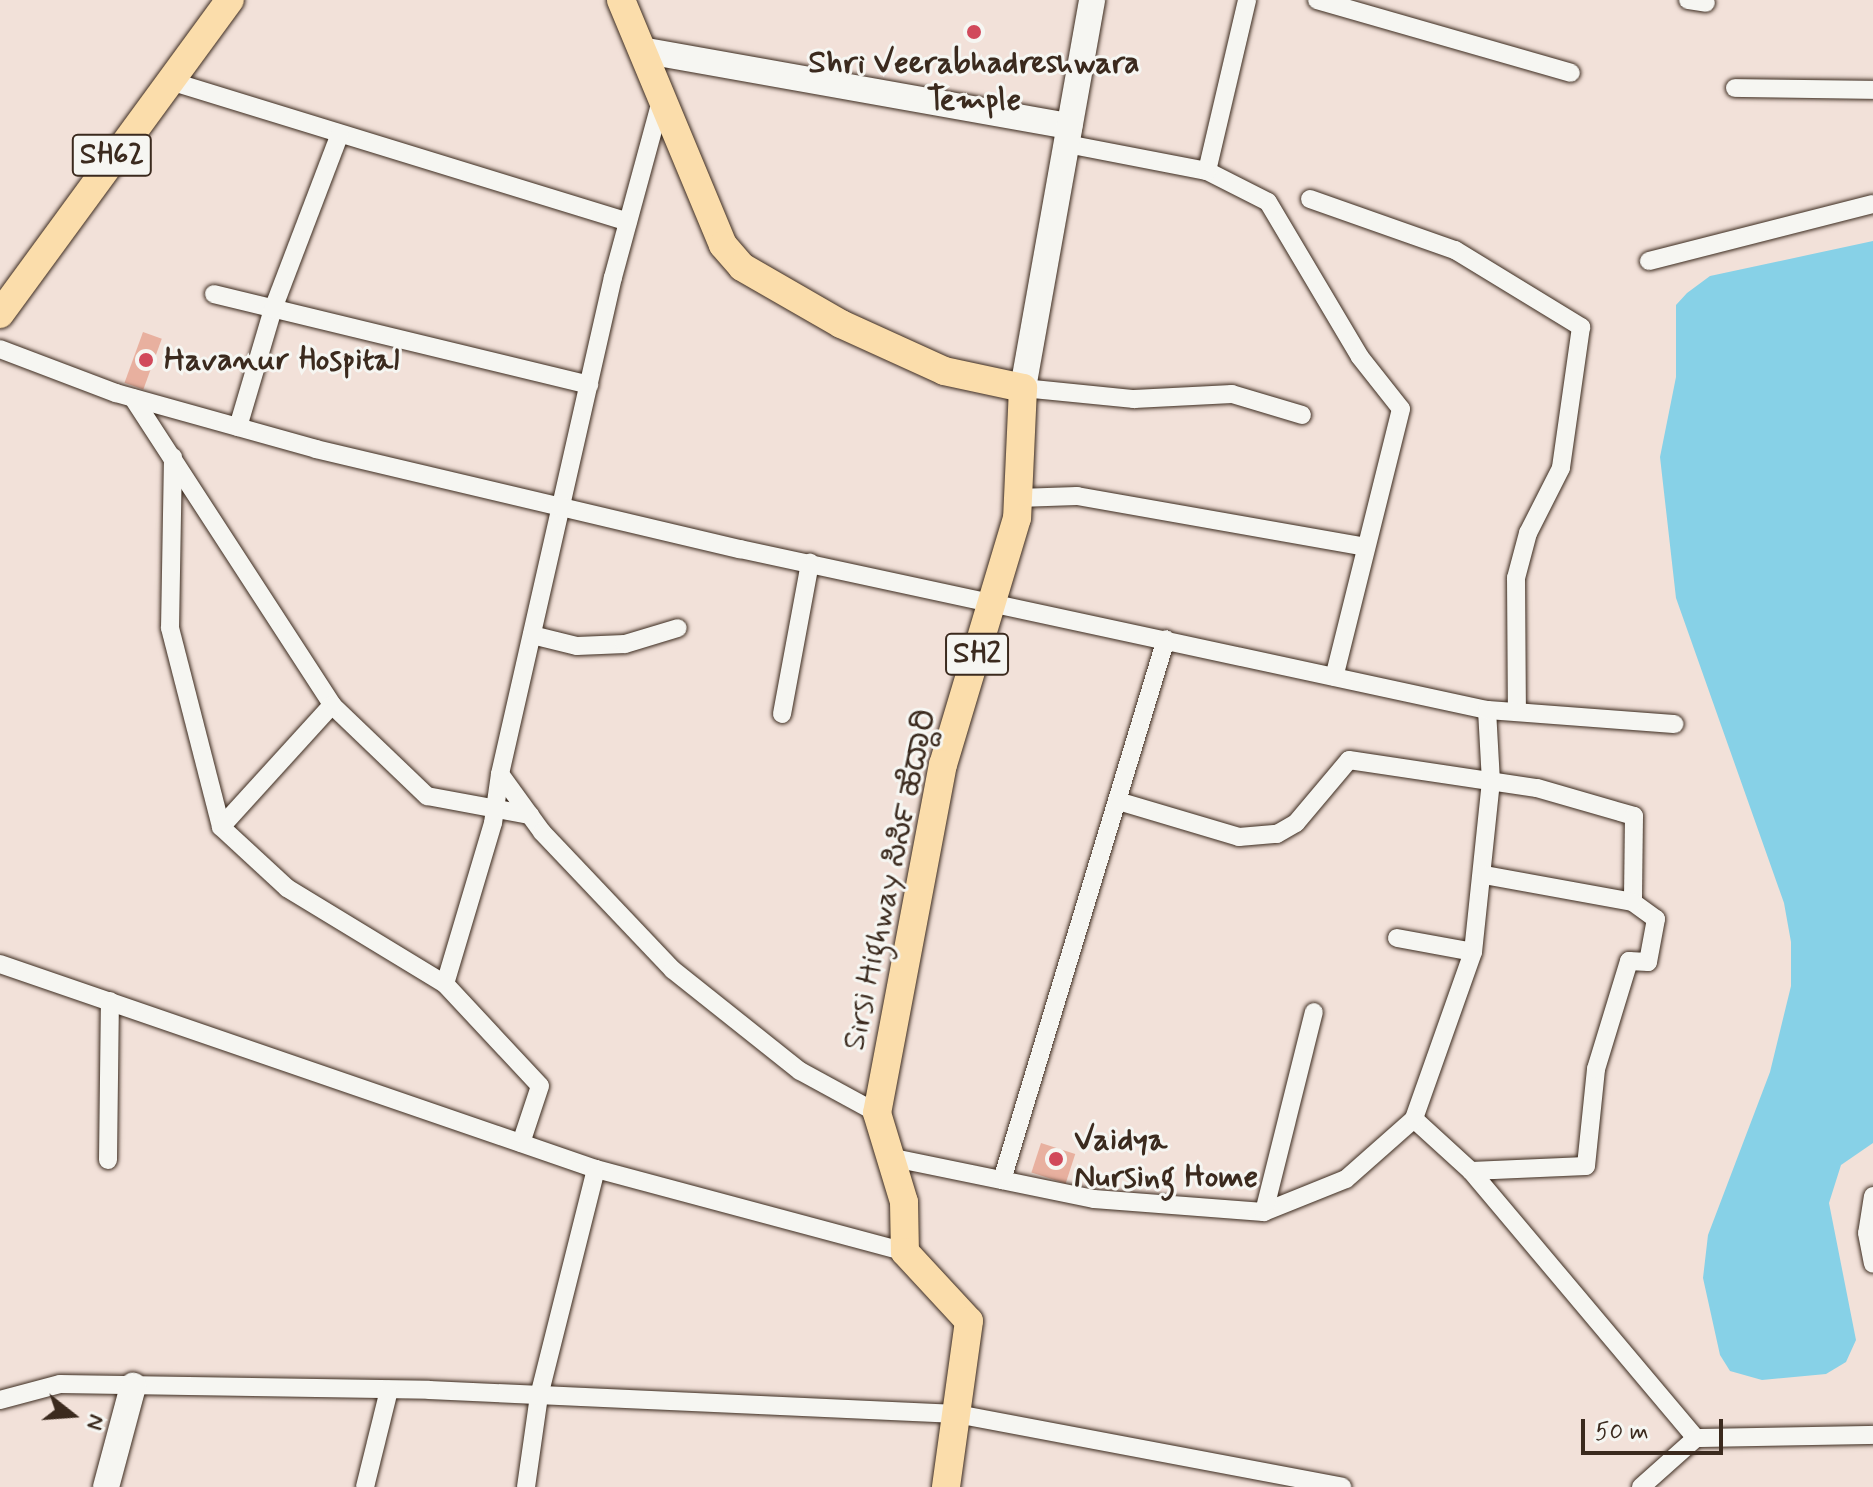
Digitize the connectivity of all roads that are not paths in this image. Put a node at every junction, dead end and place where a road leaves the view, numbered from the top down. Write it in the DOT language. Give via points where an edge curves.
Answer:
graph roads {
  1 [pos="230,0"];
  2 [pos="621,0"];
  3 [pos="1092,0"];
  4 [pos="1247,0"];
  5 [pos="1317,0"];
  6 [pos="647,51"];
  7 [pos="1571,73"];
  8 [pos="167,80"];
  9 [pos="1735,88"];
  10 [pos="1873,90"];
  11 [pos="662,97"];
  12 [pos="340,134"];
  13 [pos="1068,135"];
  14 [pos="1207,171"];
  15 [pos="1310,199"];
  16 [pos="1873,204"];
  17 [pos="628,222"];
  18 [pos="1649,261"];
  19 [pos="214,294"];
  20 [pos="273,309"];
  21 [pos="0,314"];
  22 [pos="0,349"];
  23 [pos="589,385"];
  24 [pos="1023,388"];
  25 [pos="133,398"];
  26 [pos="1302,415"];
  27 [pos="238,427"];
  28 [pos="173,457"];
  29 [pos="1018,498"];
  30 [pos="562,507"];
  31 [pos="1366,547"];
  32 [pos="810,563"];
  33 [pos="994,600"];
  34 [pos="678,628"];
  35 [pos="532,635"];
  36 [pos="1166,639"];
  37 [pos="1334,677"];
  38 [pos="332,705"];
  39 [pos="1487,710"];
  40 [pos="1517,712"];
  41 [pos="782,714"];
  42 [pos="1674,724"];
  43 [pos="500,774"];
  44 [pos="1491,781"];
  45 [pos="1118,801"];
  46 [pos="491,808"];
  47 [pos="530,815"];
  48 [pos="221,827"];
  49 [pos="1484,875"];
  50 [pos="1633,902"];
  51 [pos="1397,938"];
  52 [pos="1473,952"];
  53 [pos="0,964"];
  54 [pos="445,984"];
  55 [pos="110,1001"];
  56 [pos="1314,1012"];
  57 [pos="877,1113"];
  58 [pos="1414,1119"];
  59 [pos="521,1143"];
  60 [pos="889,1157"];
  61 [pos="108,1160"];
  62 [pos="596,1169"];
  63 [pos="1471,1171"];
  64 [pos="1002,1180"];
  65 [pos="1873,1196"];
  66 [pos="1264,1212"];
  67 [pos="905,1252"];
  68 [pos="1873,1263"];
  69 [pos="133,1386"];
  70 [pos="389,1390"];
  71 [pos="539,1396"];
  72 [pos="0,1400"];
  73 [pos="957,1414"];
  74 [pos="1873,1434"];
  75 [pos="1696,1438"];
  76 [pos="1277,1483"];
  77 [pos="106,1487"];
  78 [pos="365,1487"];
  79 [pos="526,1487"];
  80 [pos="946,1487"];
  81 [pos="1342,1487"];
  82 [pos="1641,1487"];
  1 -- 8 [label="main road, SH62"];
  2 -- 6 [label="main road"];
  3 -- 13 [label="street"];
  4 -- 14 [label="street"];
  5 -- 7 [label="street"];
  6 -- 11 [label="main road"];
  6 -- 13 [label="street"];
  8 -- 12 [label="street"];
  8 -- 21 [label="main road, SH62"];
  9 -- 10 [label="street"];
  11 -- 17 [label="street"];
  11 -- 24 [label="main road" via="723,245 742,267 841,324 944,371"];
  12 -- 17 [label="street"];
  12 -- 20 [label="street"];
  13 -- 14 [label="street"];
  13 -- 24 [label="street"];
  14 -- 31 [label="street" via="1268,202 1360,357 1401,409"];
  15 -- 40 [label="street" via="1455,250 1581,327 1561,468 1528,533 1516,578"];
  16 -- 18 [label="street"];
  17 -- 23 [label="street"];
  19 -- 20 [label="street"];
  20 -- 23 [label="street"];
  20 -- 27 [label="street"];
  22 -- 25 [label="street"];
  23 -- 30 [label="street"];
  24 -- 26 [label="street" via="1134,399 1232,394"];
  24 -- 29 [label="main road, Sirsi Highway ಸಿರ್ಸಿ ಹೆದ್ದಾರಿ / SH2"];
  25 -- 27 [label="street"];
  25 -- 28 [label="street"];
  27 -- 30 [label="street"];
  28 -- 38 [label="street"];
  28 -- 48 [label="street" via="170,628"];
  29 -- 31 [label="street" via="1077,496"];
  29 -- 33 [label="main road, Sirsi Highway ಸಿರ್ಸಿ ಹೆದ್ದಾರಿ / SH2"];
  30 -- 32 [label="street"];
  30 -- 35 [label="street"];
  31 -- 37 [label="street"];
  32 -- 33 [label="street"];
  32 -- 41 [label="street"];
  33 -- 36 [label="street"];
  33 -- 57 [label="main road, Sirsi Highway ಸಿರ್ಸಿ ಹೆದ್ದಾರಿ / SH2" via="943,764"];
  34 -- 35 [label="street" via="601,645"];
  35 -- 43 [label="street"];
  36 -- 37 [label="street"];
  36 -- 45 [label="street"];
  37 -- 39 [label="street"];
  38 -- 46 [label="street" via="427,796"];
  38 -- 48 [label="street"];
  39 -- 40 [label="street"];
  39 -- 44 [label="street"];
  40 -- 42 [label="street"];
  43 -- 46 [label="street"];
  43 -- 47 [label="street"];
  44 -- 45 [label="street" via="1349,760 1296,823 1277,834 1239,837"];
  44 -- 49 [label="street"];
  44 -- 50 [label="street" via="1634,816"];
  45 -- 64 [label="street"];
  46 -- 47 [label="street"];
  46 -- 54 [label="street"];
  47 -- 57 [label="street" via="673,970 800,1071"];
  48 -- 54 [label="street" via="287,888"];
  49 -- 50 [label="street"];
  49 -- 52 [label="street"];
  50 -- 63 [label="street" via="1656,919 1648,962 1629,961 1596,1069 1586,1166"];
  51 -- 52 [label="street"];
  52 -- 58 [label="street"];
  53 -- 55 [label="street"];
  54 -- 59 [label="street" via="540,1086"];
  55 -- 59 [label="street"];
  55 -- 61 [label="street"];
  56 -- 66 [label="street"];
  57 -- 60 [label="main road, Sirsi Highway ಸಿರ್ಸಿ ಹೆದ್ದಾರಿ / SH2"];
  58 -- 63 [label="street"];
  58 -- 66 [label="street" via="1346,1179"];
  59 -- 62 [label="street"];
  60 -- 64 [label="street"];
  60 -- 67 [label="main road, Sirsi Highway ಸಿರ್ಸಿ ಹೆದ್ದಾರಿ / SH2" via="904,1202"];
  62 -- 67 [label="street"];
  62 -- 71 [label="street"];
  63 -- 75 [label="street"];
  64 -- 66 [label="street" via="1094,1199"];
  65 -- 68 [label="street" via="1867,1233"];
  67 -- 73 [label="main road" via="969,1321"];
  69 -- 70 [label="street"];
  69 -- 72 [label="street" via="60,1384"];
  69 -- 77 [label="street"];
  70 -- 71 [label="street"];
  70 -- 78 [label="street"];
  71 -- 73 [label="street"];
  71 -- 79 [label="street"];
  73 -- 76 [label="street"];
  73 -- 80 [label="main road"];
  74 -- 75 [label="street"];
  75 -- 82 [label="street"];
  76 -- 81 [label="street"];
}
